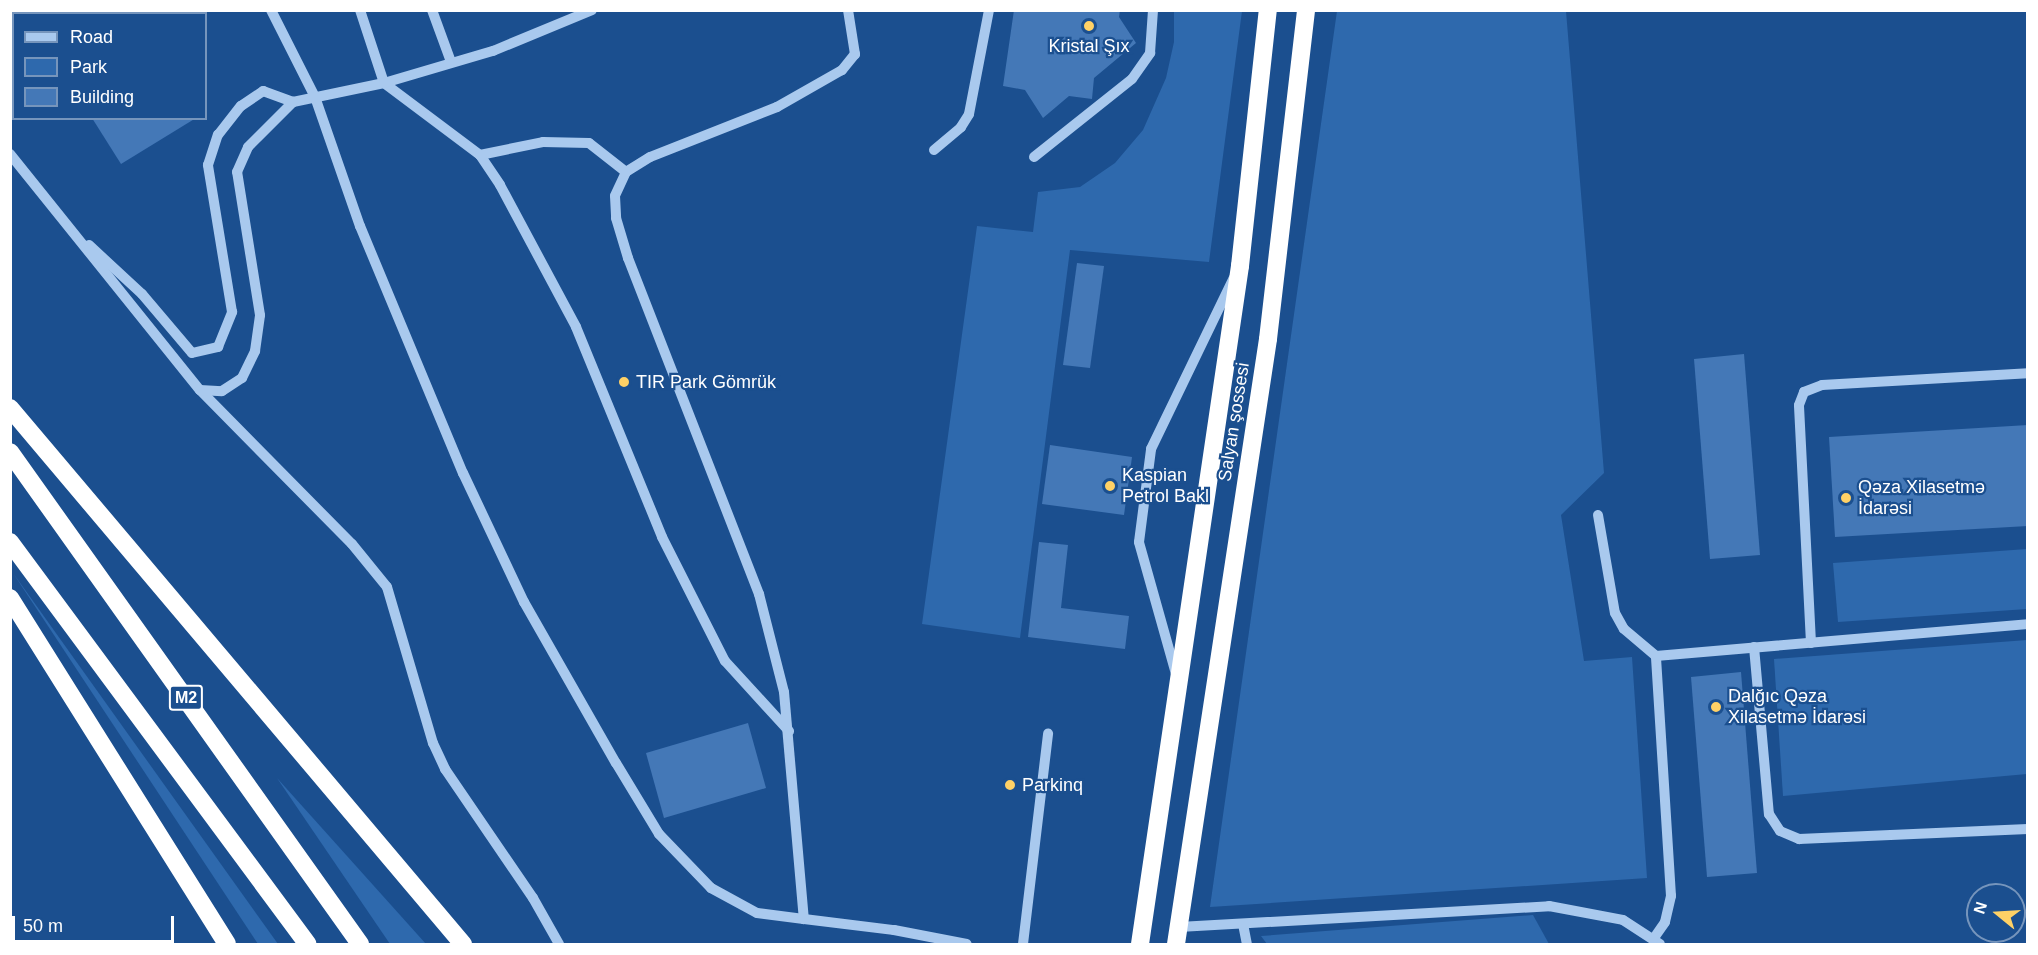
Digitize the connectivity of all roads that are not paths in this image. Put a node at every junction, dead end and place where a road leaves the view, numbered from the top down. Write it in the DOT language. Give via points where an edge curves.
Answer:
graph roads {
  1 [pos="271,10"];
  2 [pos="360,10"];
  3 [pos="432,10"];
  4 [pos="592,10"];
  5 [pos="848,10"];
  6 [pos="989,10"];
  7 [pos="1153,10"];
  8 [pos="1268,10"];
  9 [pos="1306,10"];
  10 [pos="451,62"];
  11 [pos="384,83"];
  12 [pos="315,98"];
  13 [pos="293,102"];
  14 [pos="934,150"];
  15 [pos="10,154"];
  16 [pos="480,155"];
  17 [pos="1034,157"];
  18 [pos="626,172"];
  19 [pos="68,227"];
  20 [pos="1240,266"];
  21 [pos="2028,373"];
  22 [pos="200,390"];
  23 [pos="10,408"];
  24 [pos="10,452"];
  25 [pos="1598,515"];
  26 [pos="10,542"];
  27 [pos="10,598"];
  28 [pos="2028,624"];
  29 [pos="1810,643"];
  30 [pos="1754,647"];
  31 [pos="1656,656"];
  32 [pos="1179,685"];
  33 [pos="789,732"];
  34 [pos="1048,733"];
  35 [pos="2028,829"];
  36 [pos="804,920"];
  37 [pos="1243,924"];
  38 [pos="1177,936"];
  39 [pos="1657,941"];
  40 [pos="227,945"];
  41 [pos="307,945"];
  42 [pos="360,945"];
  43 [pos="463,945"];
  44 [pos="559,945"];
  45 [pos="967,945"];
  46 [pos="1023,945"];
  47 [pos="1140,945"];
  48 [pos="1247,945"];
  1 -- 12 [label="lane"];
  2 -- 11 [label="lane"];
  3 -- 10 [label="lane"];
  4 -- 10 [label="lane" via="493,51"];
  5 -- 18 [label="lane" via="855,54 842,70 777,107 650,157"];
  6 -- 14 [label="lane" via="969,114 961,127"];
  7 -- 17 [label="lane" via="1150,53 1145,63 1132,79"];
  8 -- 20 [label="highway, Salyan şossesi"];
  9 -- 38 [label="highway, Salyan şossesi" via="1268,339"];
  10 -- 11 [label="lane"];
  11 -- 12 [label="lane"];
  11 -- 16 [label="lane"];
  12 -- 13 [label="lane"];
  12 -- 36 [label="lane" via="360,226 463,473 524,602 658,834 711,888 757,913"];
  13 -- 19 [label="lane" via="262,90 241,106 218,135 208,165 232,312 218,347 192,353 121,273"];
  13 -- 22 [label="lane" via="248,147 237,172 260,315 255,351 242,378 222,391"];
  15 -- 19 [label="lane"];
  16 -- 18 [label="lane" via="543,142 589,143"];
  16 -- 33 [label="lane" via="576,327 662,537 725,661"];
  18 -- 33 [label="lane" via="615,196 616,218 628,258 759,594 784,692"];
  19 -- 22 [label="lane"];
  20 -- 32 [label="highway, Salyan şossesi"];
  20 -- 32 [label="lane" via="1151,448 1139,542"];
  21 -- 29 [label="lane" via="1822,385 1804,392 1799,405"];
  22 -- 44 [label="lane" via="352,544 387,587 433,742 445,769 533,898"];
  23 -- 43 [label="highway"];
  24 -- 42 [label="highway, M2"];
  25 -- 31 [label="lane" via="1615,613 1624,629"];
  26 -- 41 [label="highway, M2"];
  27 -- 40 [label="highway"];
  28 -- 29 [label="lane"];
  29 -- 30 [label="lane"];
  30 -- 31 [label="lane"];
  30 -- 35 [label="lane" via="1769,814 1780,831 1799,838"];
  31 -- 39 [label="lane" via="1671,896"];
  32 -- 47 [label="highway, Salyan şossesi"];
  33 -- 36 [label="lane"];
  34 -- 46 [label="lane"];
  36 -- 45 [label="lane" via="894,930"];
  37 -- 38 [label="lane"];
  37 -- 39 [label="lane" via="1549,906 1623,920"];
  37 -- 48 [label="lane"];
}
